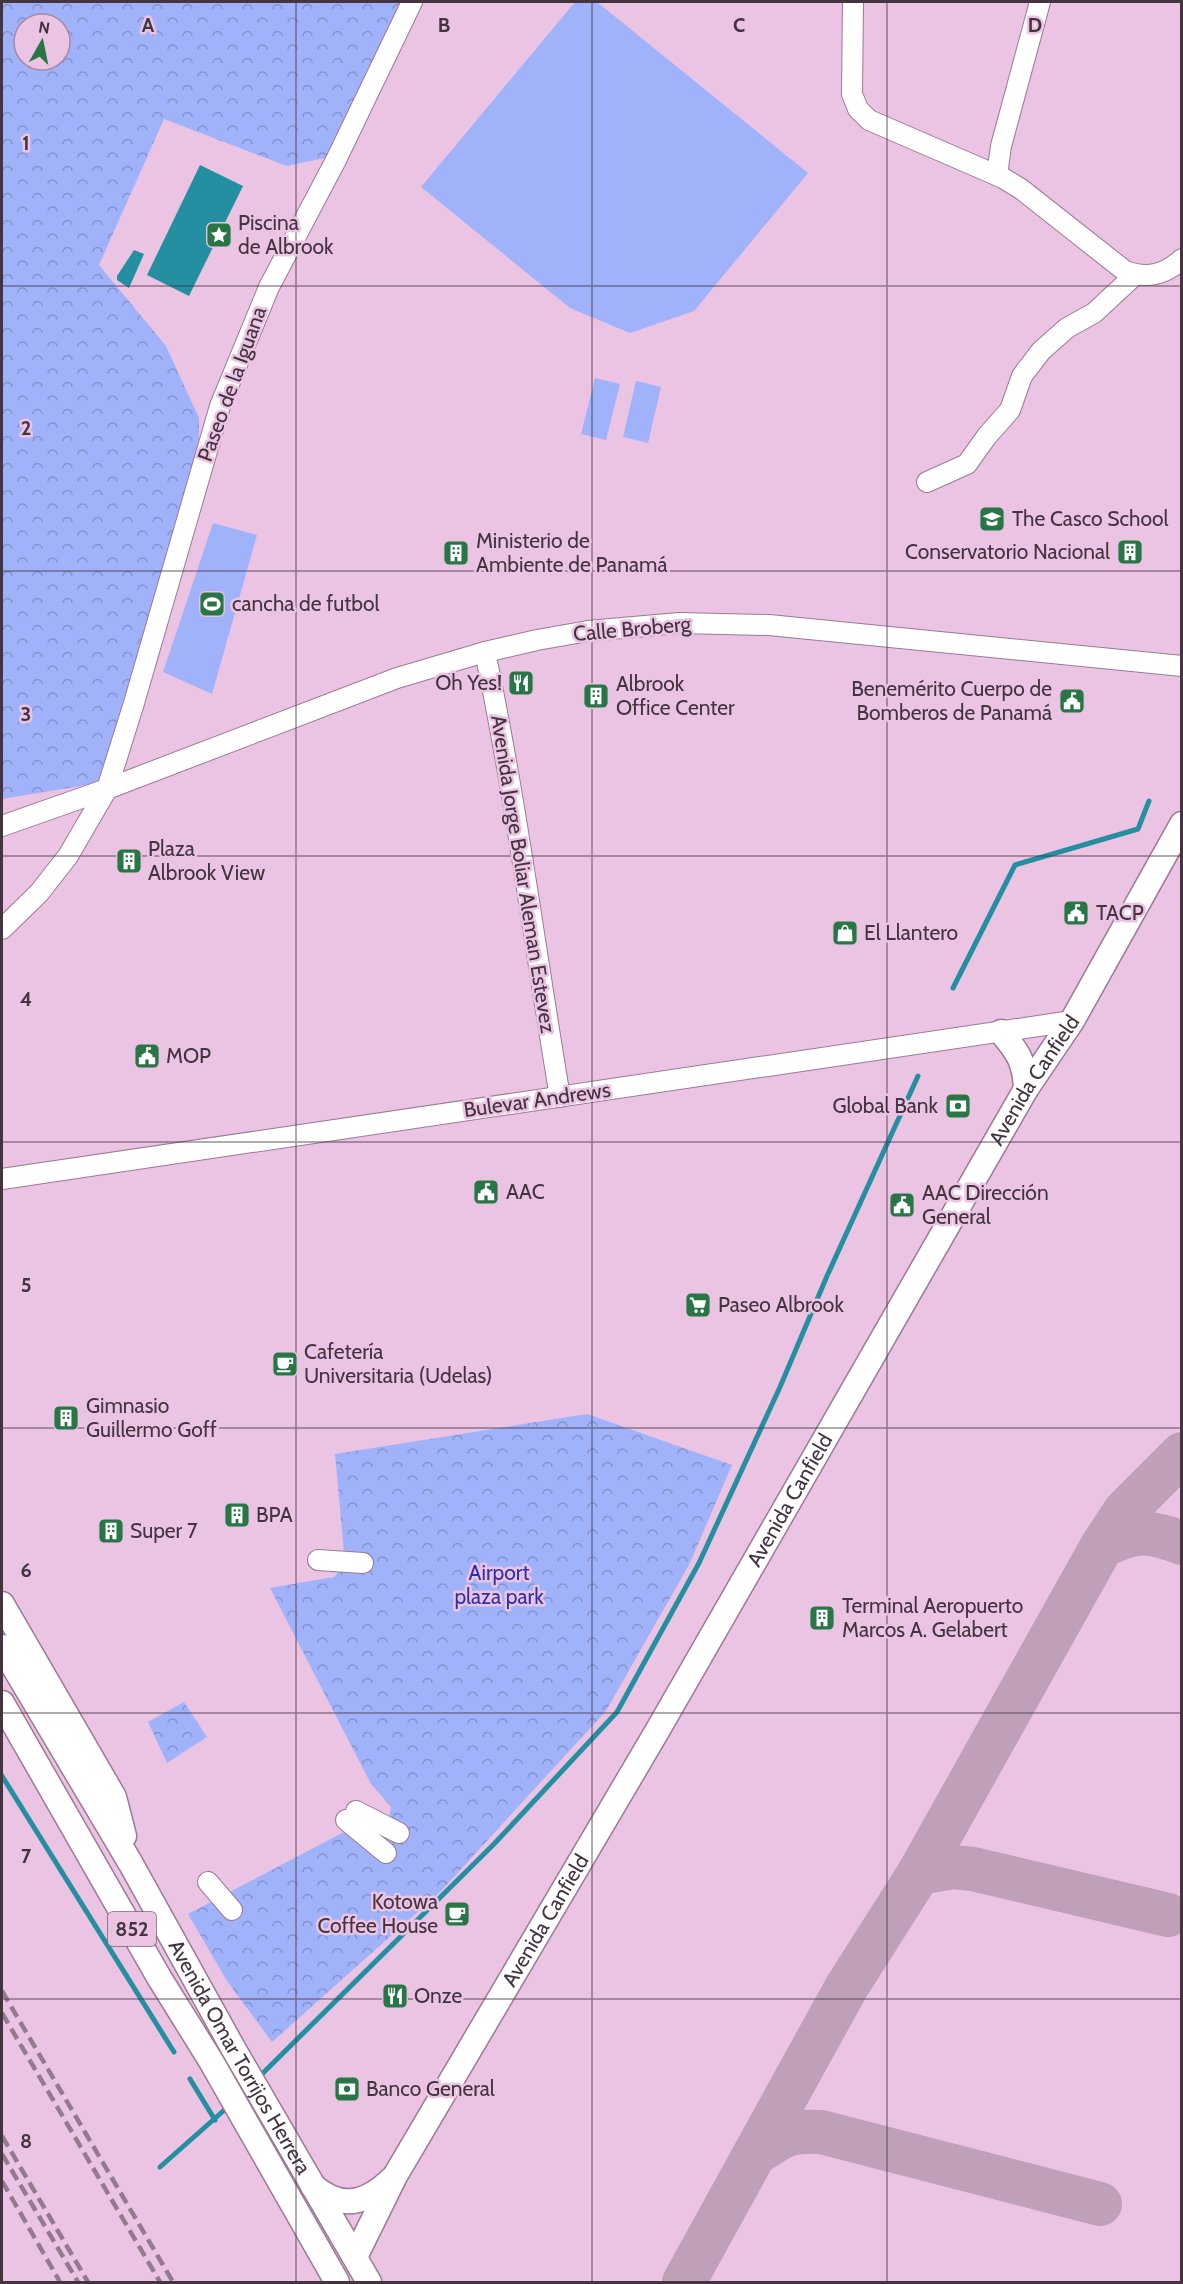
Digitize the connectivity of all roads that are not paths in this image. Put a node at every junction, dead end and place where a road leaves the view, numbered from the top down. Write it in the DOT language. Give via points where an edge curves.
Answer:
graph roads {
  1 [pos="412,2"];
  2 [pos="853,2"];
  3 [pos="1040,2"];
  4 [pos="997,175"];
  5 [pos="1182,259"];
  6 [pos="1135,275"];
  7 [pos="927,482"];
  8 [pos="485,652"];
  9 [pos="1182,666"];
  10 [pos="107,789"];
  11 [pos="1182,824"];
  12 [pos="2,826"];
  13 [pos="2,929"];
  14 [pos="1071,1022"];
  15 [pos="1001,1032"];
  16 [pos="1026,1089"];
  17 [pos="560,1097"];
  18 [pos="2,1179"];
  19 [pos="318,1560"];
  20 [pos="363,1563"];
  21 [pos="2,1604"];
  22 [pos="2,1647"];
  23 [pos="2,1703"];
  24 [pos="2,1720"];
  25 [pos="54,1796"];
  26 [pos="399,1833"];
  27 [pos="386,1853"];
  28 [pos="131,1864"];
  29 [pos="208,1882"];
  30 [pos="231,1910"];
  31 [pos="395,2176"];
  32 [pos="313,2186"];
  33 [pos="355,2257"];
  34 [pos="337,2283"];
  35 [pos="369,2283"];
  1 -- 10 [label="street, Paseo de la Iguana" via="269,287 220,406"];
  2 -- 4 [label="street" via="851,83 858,109 876,124"];
  3 -- 4 [label="street"];
  4 -- 6 [label="street" via="1021,189 1116,266"];
  5 -- 6 [label="street" via="1164,272"];
  6 -- 7 [label="street" via="1094,313 1041,351 1022,376 1010,410 967,464"];
  8 -- 9 [label="street, Calle Broberg" via="618,627 721,622"];
  8 -- 10 [label="street, Calle Broberg" via="397,678"];
  8 -- 17 [label="street, Avenida Jorge Boliar Aleman Estevez"];
  10 -- 12 [label="street, Calle Broberg"];
  10 -- 13 [label="street, Paseo de la Iguana" via="61,865"];
  11 -- 14 [label="main road, Avenida Canfield"];
  14 -- 15 [label="street, Bulevar Andrews"];
  14 -- 16 [label="main road, Avenida Canfield"];
  15 -- 16 [label="main road" via="1015,1048 1025,1070"];
  15 -- 17 [label="street, Bulevar Andrews"];
  16 -- 31 [label="main road, Avenida Canfield"];
  17 -- 18 [label="street, Bulevar Andrews"];
  19 -- 20 [label="street"];
  21 -- 28 [label="main road" via="114,1797"];
  22 -- 28 [label="main road, Avenida Omar Torrijos Herrera / 852"];
  23 -- 25 [label="main road, Avenida Omar Torrijos Herrera / 852"];
  24 -- 25 [label="main road"];
  25 -- 34 [label="main road, Avenida Omar Torrijos Herrera / 852"];
  26 -- 27 [label="street" via="351,1816"];
  28 -- 32 [label="main road, Avenida Omar Torrijos Herrera / 852"];
  29 -- 30 [label="street"];
  31 -- 32 [label="main road" via="376,2193 352,2201 335,2199"];
  31 -- 33 [label="main road, Avenida Canfield"];
  32 -- 33 [label="main road, Avenida Omar Torrijos Herrera / 852"];
  33 -- 35 [label="main road, Avenida Omar Torrijos Herrera / 852"];
}
